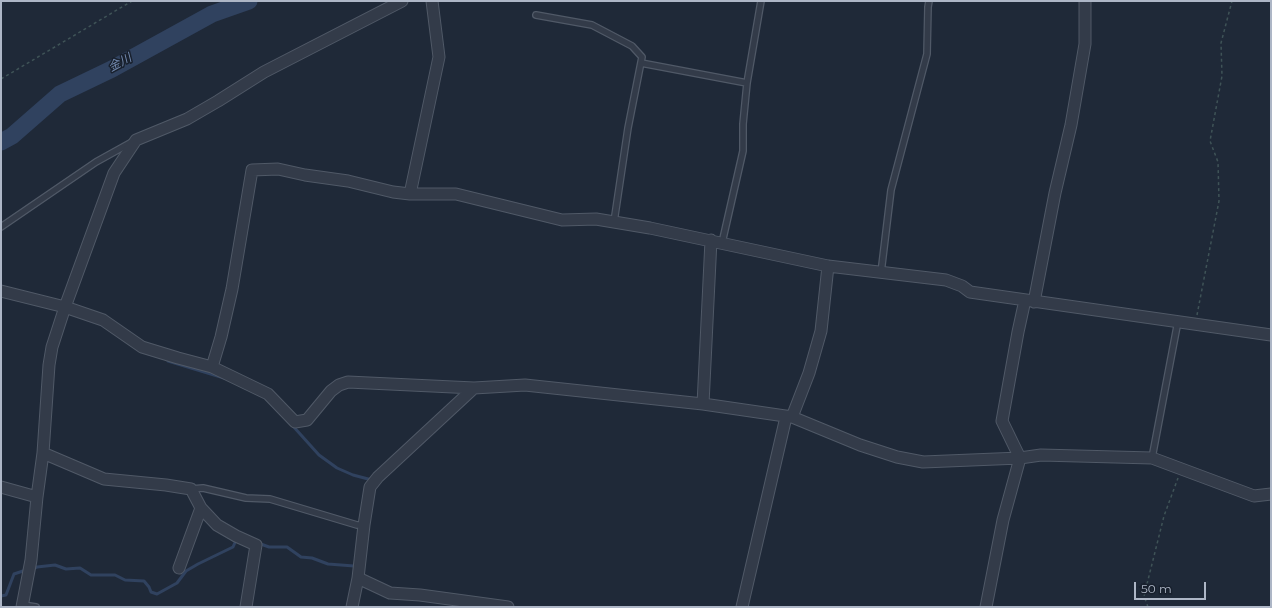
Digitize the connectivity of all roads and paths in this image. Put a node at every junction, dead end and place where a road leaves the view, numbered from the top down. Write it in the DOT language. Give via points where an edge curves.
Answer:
graph roads {
  1 [pos="132,1"];
  2 [pos="402,1"];
  3 [pos="432,1"];
  4 [pos="762,1"];
  5 [pos="929,1"];
  6 [pos="1085,1"];
  7 [pos="1232,1"];
  8 [pos="536,15"];
  9 [pos="641,63"];
  10 [pos="1,79"];
  11 [pos="747,83"];
  12 [pos="136,140"];
  13 [pos="410,194"];
  14 [pos="614,222"];
  15 [pos="1,227"];
  16 [pos="716,241"];
  17 [pos="828,266"];
  18 [pos="880,273"];
  19 [pos="1,291"];
  20 [pos="1030,301"];
  21 [pos="64,310"];
  22 [pos="1178,321"];
  23 [pos="1195,324"];
  24 [pos="1271,335"];
  25 [pos="212,367"];
  26 [pos="474,388"];
  27 [pos="703,404"];
  28 [pos="789,417"];
  29 [pos="43,453"];
  30 [pos="1020,458"];
  31 [pos="1152,458"];
  32 [pos="1181,468"];
  33 [pos="1,487"];
  34 [pos="191,489"];
  35 [pos="1271,494"];
  36 [pos="37,497"];
  37 [pos="201,508"];
  38 [pos="364,526"];
  39 [pos="179,568"];
  40 [pos="358,578"];
  41 [pos="22,606"];
  42 [pos="36,607"];
  43 [pos="246,607"];
  44 [pos="352,607"];
  45 [pos="508,607"];
  46 [pos="742,607"];
  47 [pos="986,607"];
  48 [pos="1148,607"];
  1 -- 10 [label="path"];
  2 -- 12 [label="street" via="264,72 186,119"];
  3 -- 13 [label="street" via="439,57"];
  4 -- 11 [label="lane"];
  5 -- 18 [label="lane" via="927,54 891,190"];
  6 -- 20 [label="street" via="1085,44 1072,125"];
  7 -- 23 [label="path" via="1221,43 1222,76 1210,141 1218,162 1219,201"];
  8 -- 9 [label="lane" via="592,25 632,46 642,56"];
  9 -- 11 [label="lane"];
  9 -- 14 [label="lane"];
  11 -- 16 [label="lane" via="743,151"];
  12 -- 15 [label="lane" via="96,162"];
  12 -- 21 [label="street" via="114,173"];
  13 -- 14 [label="street" via="456,194 562,220 596,219"];
  13 -- 25 [label="street" via="278,169 252,170 232,289"];
  14 -- 16 [label="street"];
  16 -- 17 [label="street"];
  16 -- 27 [label="street"];
  17 -- 18 [label="street"];
  17 -- 28 [label="street" via="820,331 809,373"];
  18 -- 20 [label="street" via="946,280 970,292"];
  19 -- 21 [label="street"];
  20 -- 22 [label="street"];
  20 -- 30 [label="street" via="1018,332 1002,421"];
  21 -- 25 [label="street" via="103,320 142,347"];
  21 -- 29 [label="street" via="48,365"];
  22 -- 23 [label="street"];
  22 -- 31 [label="lane"];
  23 -- 24 [label="street"];
  25 -- 26 [label="street" via="268,394 294,422 308,420 331,391 348,382"];
  26 -- 27 [label="street" via="525,385"];
  26 -- 38 [label="street" via="370,487"];
  27 -- 28 [label="street"];
  28 -- 30 [label="street" via="860,445 923,462"];
  28 -- 46 [label="street"];
  29 -- 34 [label="street" via="104,479"];
  29 -- 36 [label="street"];
  30 -- 31 [label="street" via="1041,455"];
  30 -- 47 [label="street" via="1003,520"];
  31 -- 32 [label="street"];
  32 -- 35 [label="street" via="1254,496"];
  32 -- 48 [label="path" via="1164,516 1144,596"];
  33 -- 36 [label="street"];
  34 -- 37 [label="street"];
  34 -- 38 [label="lane" via="203,488 246,498 270,499"];
  36 -- 41 [label="street" via="30,565"];
  37 -- 39 [label="street"];
  37 -- 43 [label="street" via="217,525 256,545"];
  38 -- 40 [label="street"];
  40 -- 44 [label="street"];
  40 -- 45 [label="street" via="390,593"];
  41 -- 42 [label="lane"];
}
